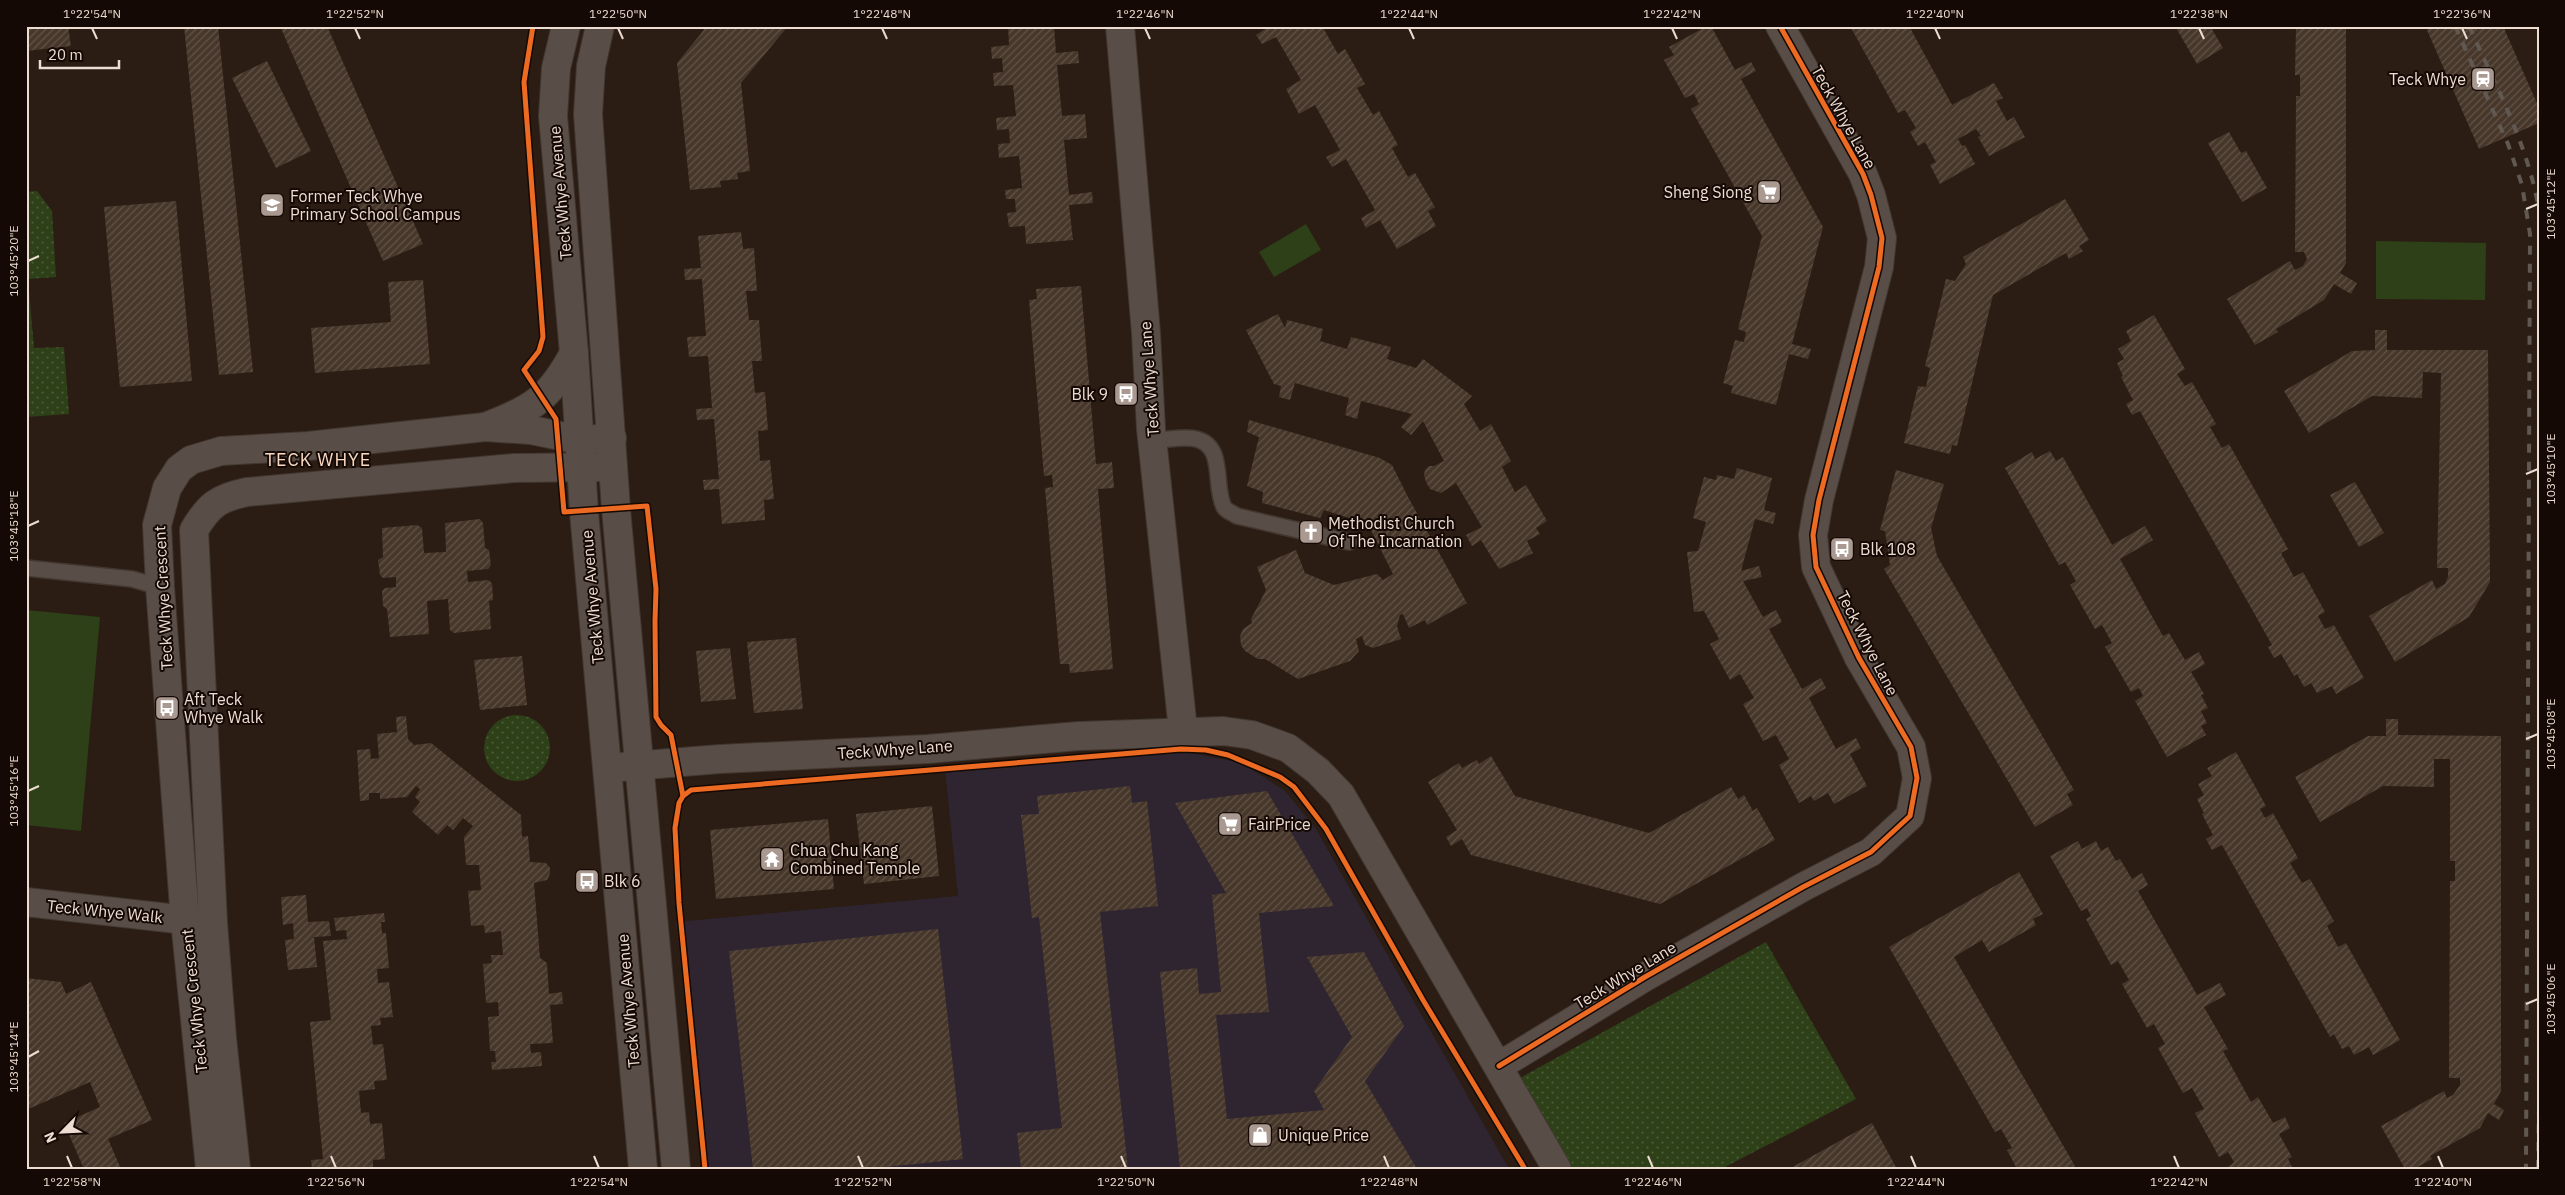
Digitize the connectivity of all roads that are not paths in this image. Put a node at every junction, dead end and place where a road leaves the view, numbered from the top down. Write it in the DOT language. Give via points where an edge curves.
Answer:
graph roads {
  1 [pos="566,26"];
  2 [pos="600,26"];
  3 [pos="1120,26"];
  4 [pos="1780,26"];
  5 [pos="574,353"];
  6 [pos="485,427"];
  7 [pos="612,438"];
  8 [pos="580,440"];
  9 [pos="1154,440"];
  10 [pos="614,467"];
  11 [pos="581,469"];
  12 [pos="1349,542"];
  13 [pos="26,568"];
  14 [pos="160,587"];
  15 [pos="1183,730"];
  16 [pos="640,765"];
  17 [pos="608,768"];
  18 [pos="26,902"];
  19 [pos="185,920"];
  20 [pos="213,923"];
  21 [pos="1499,1066"];
  22 [pos="210,1169"];
  23 [pos="236,1169"];
  24 [pos="643,1169"];
  25 [pos="676,1169"];
  26 [pos="1557,1169"];
  1 -- 5 [label="street, Teck Whye Avenue" via="556,68 553,116"];
  2 -- 7 [label="street, Teck Whye Avenue" via="591,66 588,114"];
  3 -- 9 [label="street, Teck Whye Lane"];
  4 -- 21 [label="street, Teck Whye Lane" via="1863,174 1882,238 1879,268 1819,500 1813,535 1816,567 1859,658 1911,747 1917,778 1910,816 1871,852 1645,976"];
  5 -- 6 [label="street" via="560,380 542,398 511,417"];
  5 -- 8 [label="street, Teck Whye Avenue"];
  6 -- 8 [label="street, Teck Whye Crescent" via="531,430"];
  6 -- 14 [label="street, Teck Whye Crescent" via="308,446 221,451 191,460 179,469 167,488 157,525"];
  7 -- 8 [label="street, Teck Whye Crescent"];
  7 -- 10 [label="street, Teck Whye Avenue"];
  8 -- 11 [label="street, Teck Whye Avenue"];
  9 -- 12 [label="lane" via="1196,439 1208,444 1215,454 1225,508 1237,516"];
  9 -- 15 [label="street, Teck Whye Lane" via="1165,576"];
  10 -- 11 [label="street, Teck Whye Crescent"];
  10 -- 16 [label="street, Teck Whye Avenue"];
  11 -- 17 [label="street, Teck Whye Avenue"];
  11 -- 20 [label="street, Teck Whye Crescent" via="514,468 247,492 226,496 206,510 194,530 194,561"];
  13 -- 14 [label="lane" via="132,579"];
  14 -- 19 [label="street, Teck Whye Crescent"];
  15 -- 16 [label="street, Teck Whye Lane" via="928,749"];
  15 -- 21 [label="street, Teck Whye Lane" via="1252,735 1288,748 1341,794"];
  16 -- 17 [label="street, Teck Whye Lane"];
  16 -- 25 [label="street, Teck Whye Avenue"];
  17 -- 24 [label="street, Teck Whye Avenue"];
  18 -- 19 [label="street, Teck Whye Walk"];
  19 -- 20 [label="street, Teck Whye Walk"];
  19 -- 22 [label="street, Teck Whye Crescent"];
  20 -- 23 [label="street, Teck Whye Crescent"];
  21 -- 26 [label="street, Teck Whye Lane"];
}
